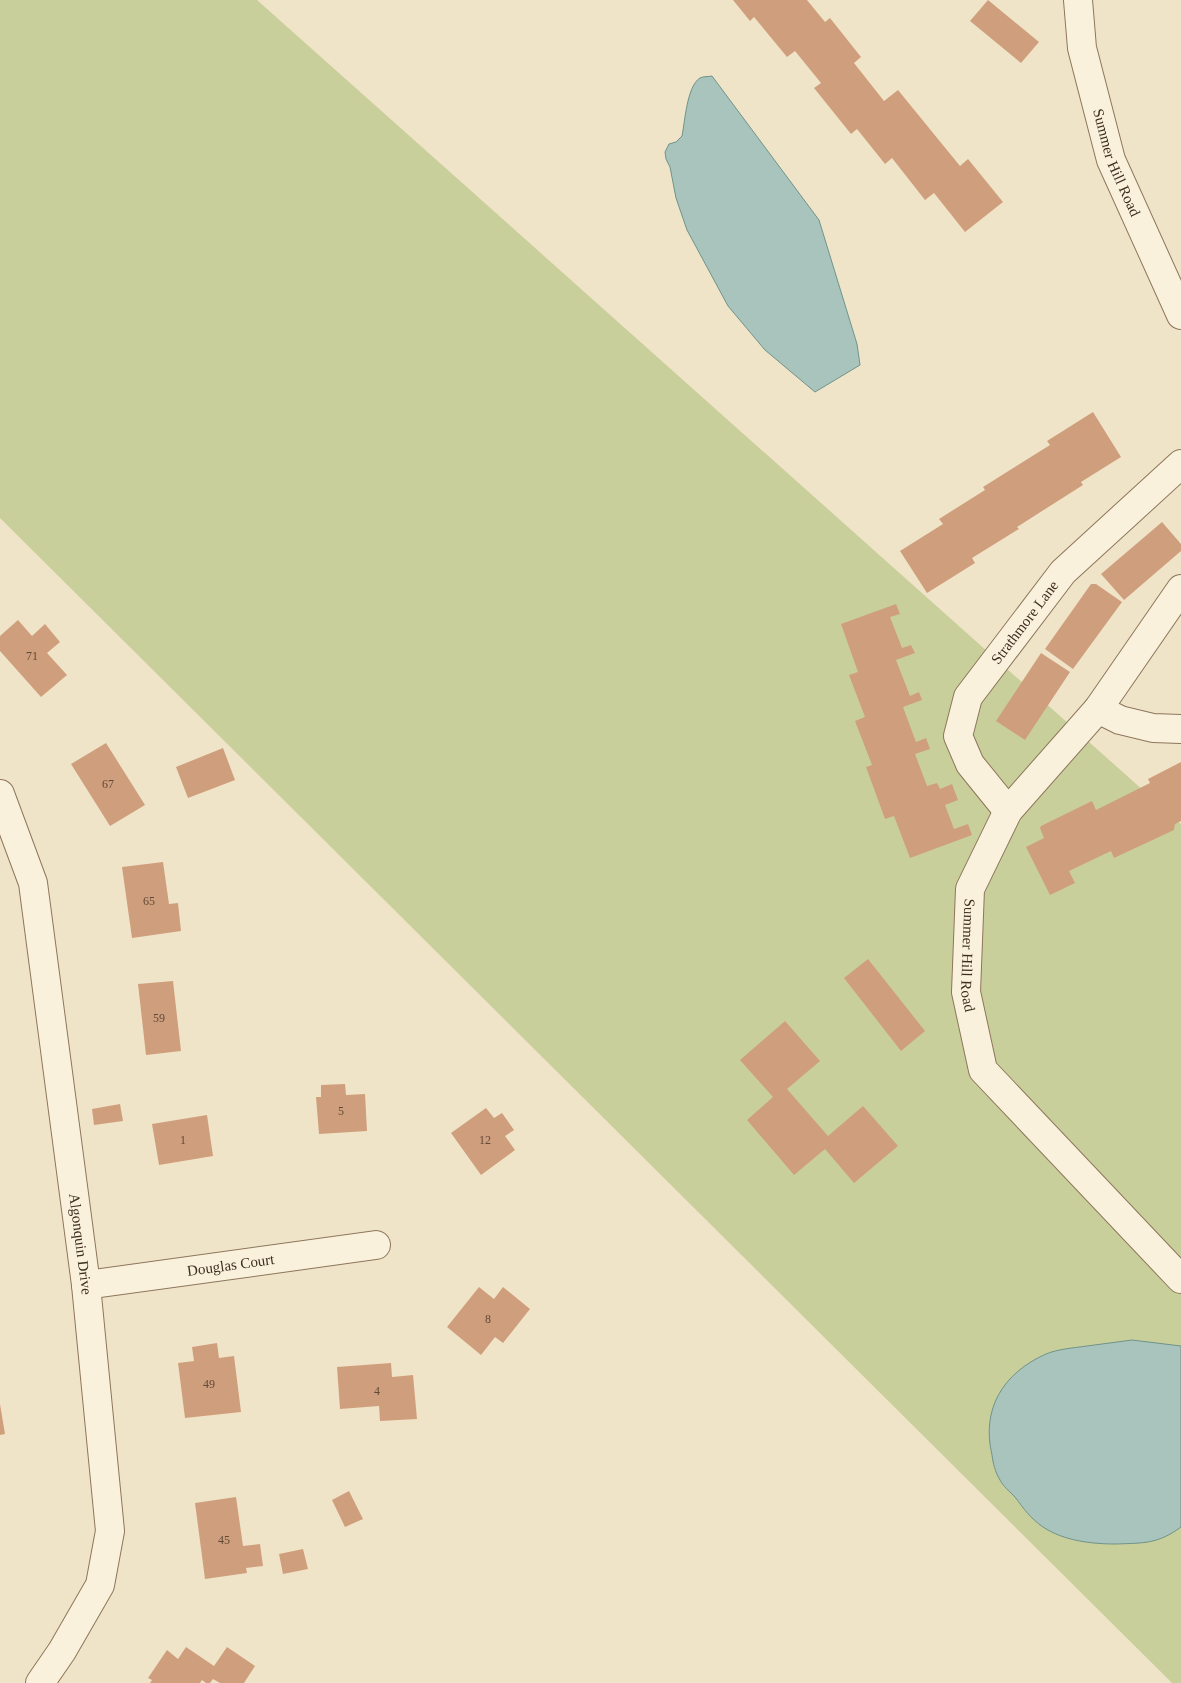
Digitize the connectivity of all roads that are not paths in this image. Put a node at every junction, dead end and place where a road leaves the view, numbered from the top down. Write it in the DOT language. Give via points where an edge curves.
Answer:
graph roads {
  1 [pos="1078,0"];
  2 [pos="1181,315"];
  3 [pos="1181,464"];
  4 [pos="1181,589"];
  5 [pos="1098,709"];
  6 [pos="1181,729"];
  7 [pos="0,794"];
  8 [pos="1008,811"];
  9 [pos="376,1245"];
  10 [pos="1181,1279"];
  11 [pos="86,1285"];
  12 [pos="40,1683"];
  1 -- 2 [label="street, Summer Hill Road" via="1082,48 1111,160"];
  3 -- 8 [label="street, Strathmore Lane" via="1063,572 968,698 958,736 970,764"];
  4 -- 5 [label="street, Summer Hill Road"];
  5 -- 6 [label="street" via="1120,720 1153,728"];
  5 -- 8 [label="street, Summer Hill Road"];
  7 -- 11 [label="street, Algonquin Drive" via="33,883"];
  8 -- 10 [label="street, Summer Hill Road" via="970,889 966,992 983,1070"];
  9 -- 11 [label="street, Douglas Court"];
  11 -- 12 [label="street, Algonquin Drive" via="110,1531 100,1585 62,1652"];
}
